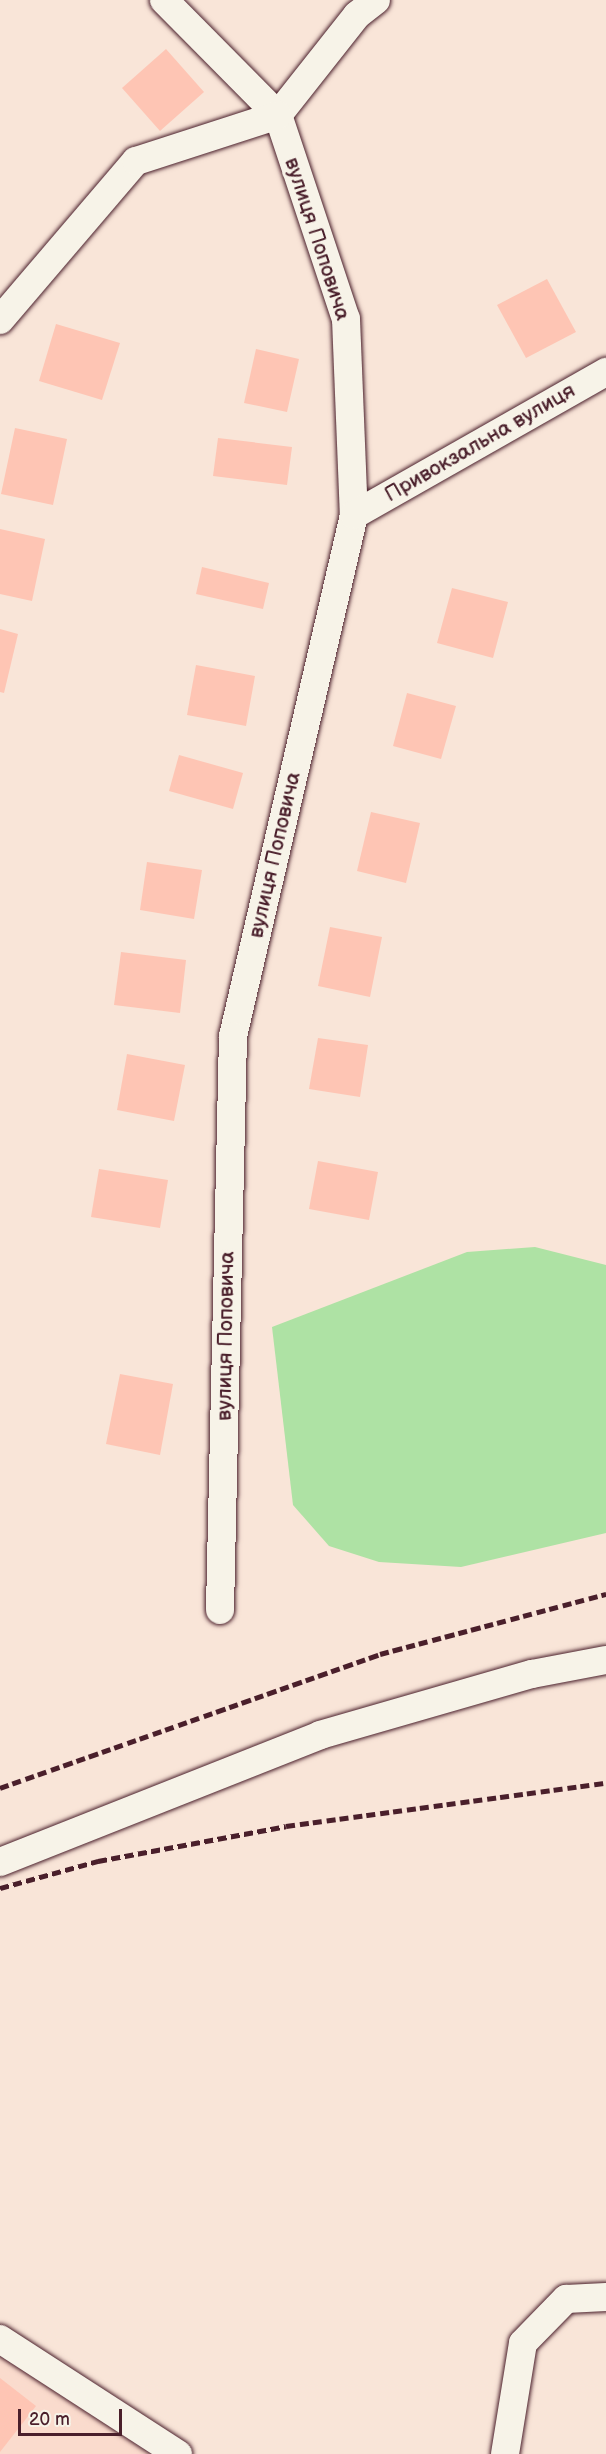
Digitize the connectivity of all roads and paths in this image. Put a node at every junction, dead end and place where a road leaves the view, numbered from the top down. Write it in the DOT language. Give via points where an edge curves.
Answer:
graph roads {
  1 [pos="164,0"];
  2 [pos="376,0"];
  3 [pos="278,115"];
  4 [pos="0,320"];
  5 [pos="606,372"];
  6 [pos="354,515"];
  7 [pos="220,1610"];
  8 [pos="606,1660"];
  9 [pos="0,1862"];
  10 [pos="606,2297"];
  11 [pos="0,2339"];
  12 [pos="178,2454"];
  13 [pos="505,2454"];
  1 -- 3 [label="street, вулиця Поповича"];
  2 -- 3 [label="street" via="357,15"];
  3 -- 4 [label="street" via="136,161"];
  3 -- 6 [label="street, вулиця Поповича" via="346,319"];
  5 -- 6 [label="street, Привокзальна вулиця"];
  6 -- 7 [label="street, вулиця Поповича" via="233,1036"];
  8 -- 9 [label="street" via="532,1674 320,1735"];
  10 -- 13 [label="street" via="566,2300 524,2343"];
  11 -- 12 [label="street"];
}
